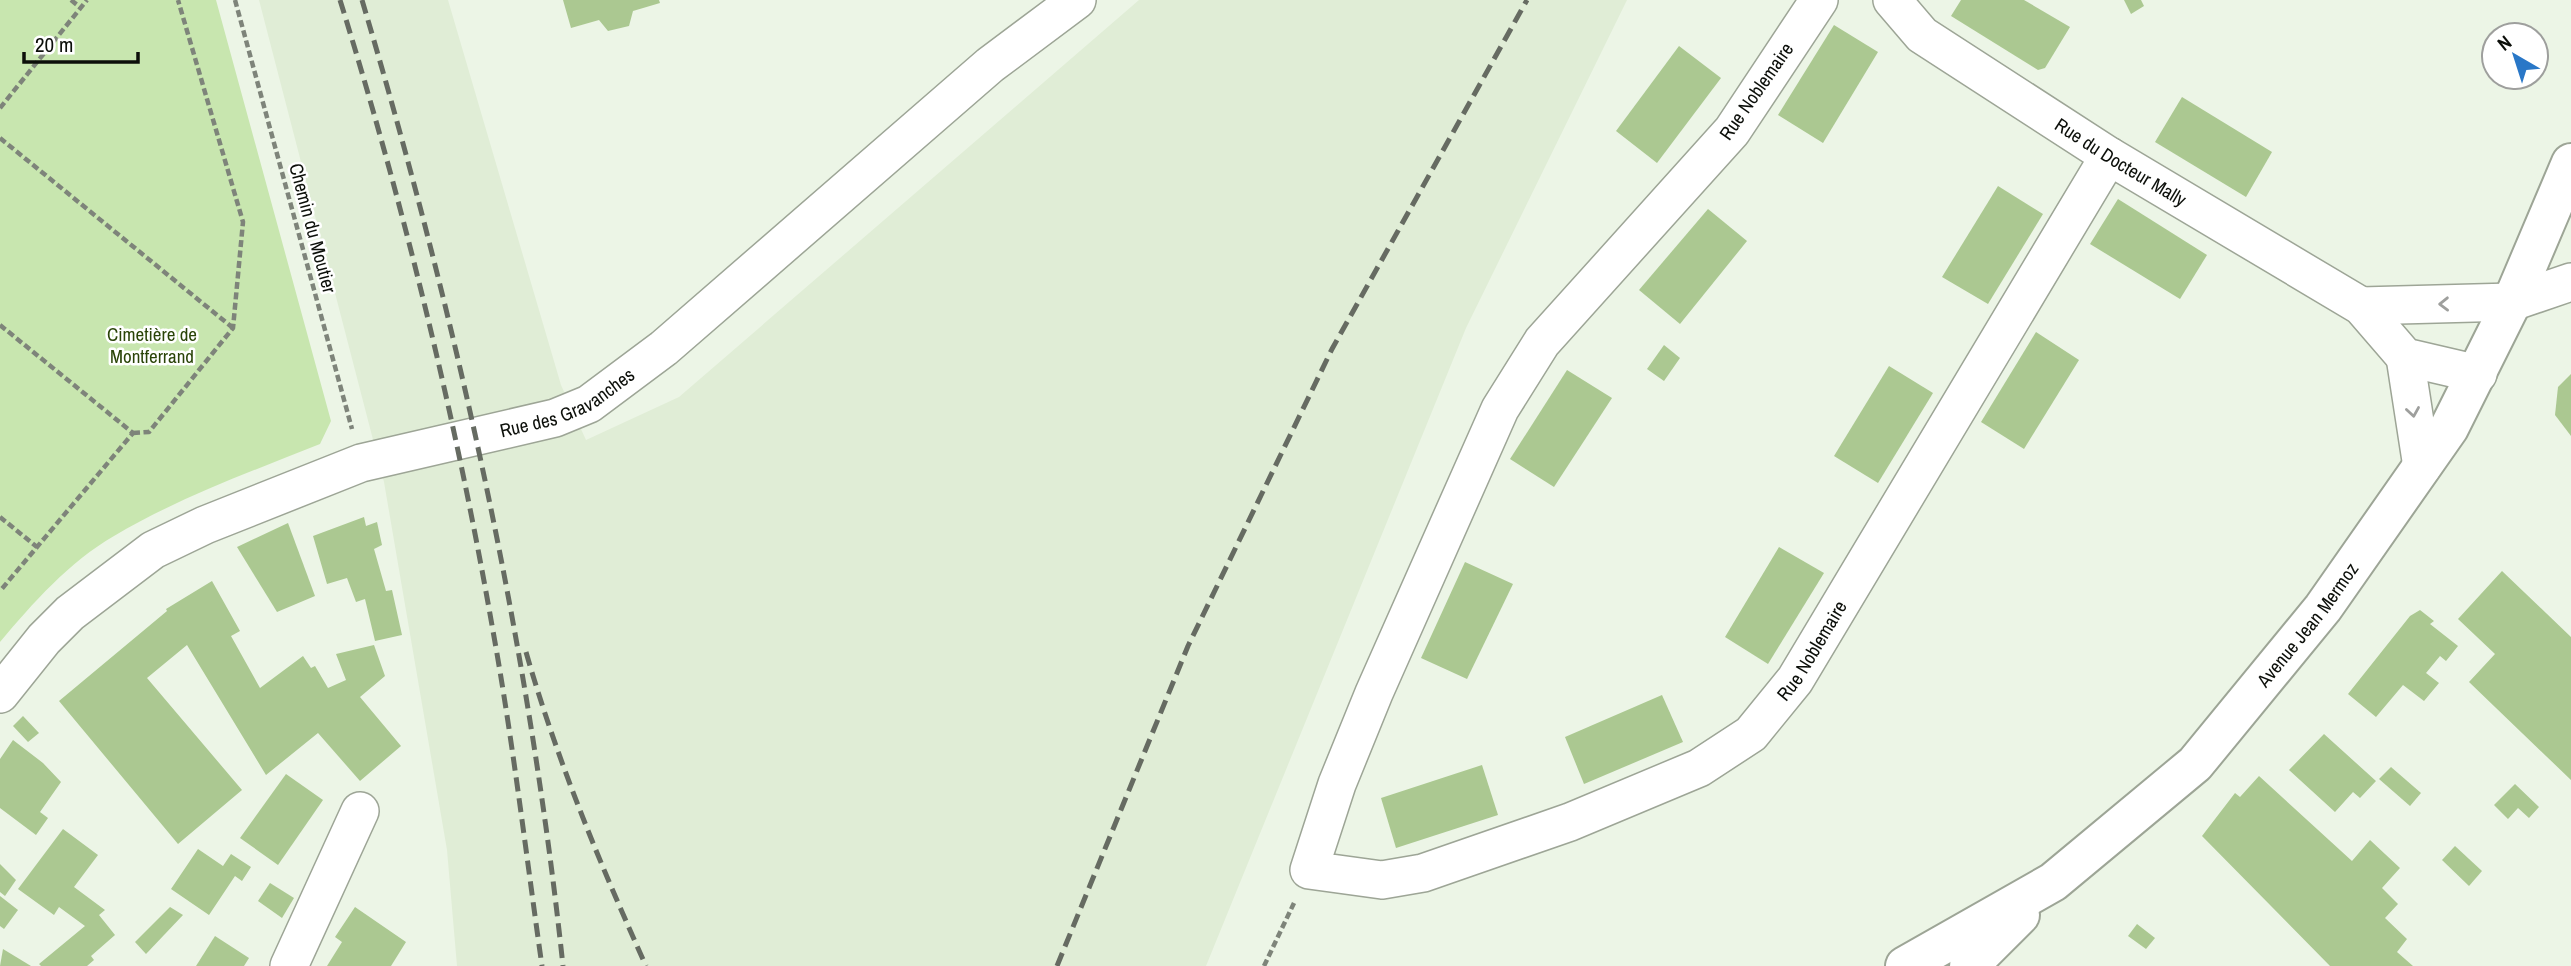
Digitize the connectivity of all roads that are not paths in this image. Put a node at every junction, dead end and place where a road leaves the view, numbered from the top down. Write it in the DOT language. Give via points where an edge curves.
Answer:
graph roads {
  1 [pos="1077,0"];
  2 [pos="1819,0"];
  3 [pos="1892,0"];
  4 [pos="2109,156"];
  5 [pos="2566,186"];
  6 [pos="2571,282"];
  7 [pos="2512,302"];
  8 [pos="2361,306"];
  9 [pos="2405,357"];
  10 [pos="2478,374"];
  11 [pos="2421,467"];
  12 [pos="0,694"];
  13 [pos="360,811"];
  14 [pos="2053,882"];
  15 [pos="289,966"];
  16 [pos="1905,966"];
  17 [pos="1969,966"];
  1 -- 12 [label="street, Rue des Gravanches" via="990,65 664,348 589,404 555,418 360,463 153,550 70,613"];
  2 -- 4 [label="street, Rue Noblemaire" via="1732,131 1542,342 1500,409 1374,693 1309,870 1382,880 1423,873 1570,822 1699,768 1751,734 1795,680"];
  3 -- 4 [label="street, Rue du Docteur Mally" via="1922,34"];
  4 -- 8 [label="street, Rue du Docteur Mally"];
  5 -- 7 [label="main road, Avenue Jean Mermoz"];
  6 -- 7 [label="street"];
  7 -- 8 [label="street, one-way"];
  7 -- 10 [label="main road, Avenue Jean Mermoz"];
  8 -- 9 [label="street, Rue du Docteur Mally"];
  9 -- 10 [label="street"];
  9 -- 11 [label="street, one-way"];
  10 -- 11 [label="main road, Avenue Jean Mermoz"];
  11 -- 14 [label="main road, Avenue Jean Mermoz" via="2323,608 2195,764"];
  13 -- 15 [label="street"];
  14 -- 16 [label="main road, Avenue Jean Mermoz"];
  14 -- 17 [label="main road"];
}
